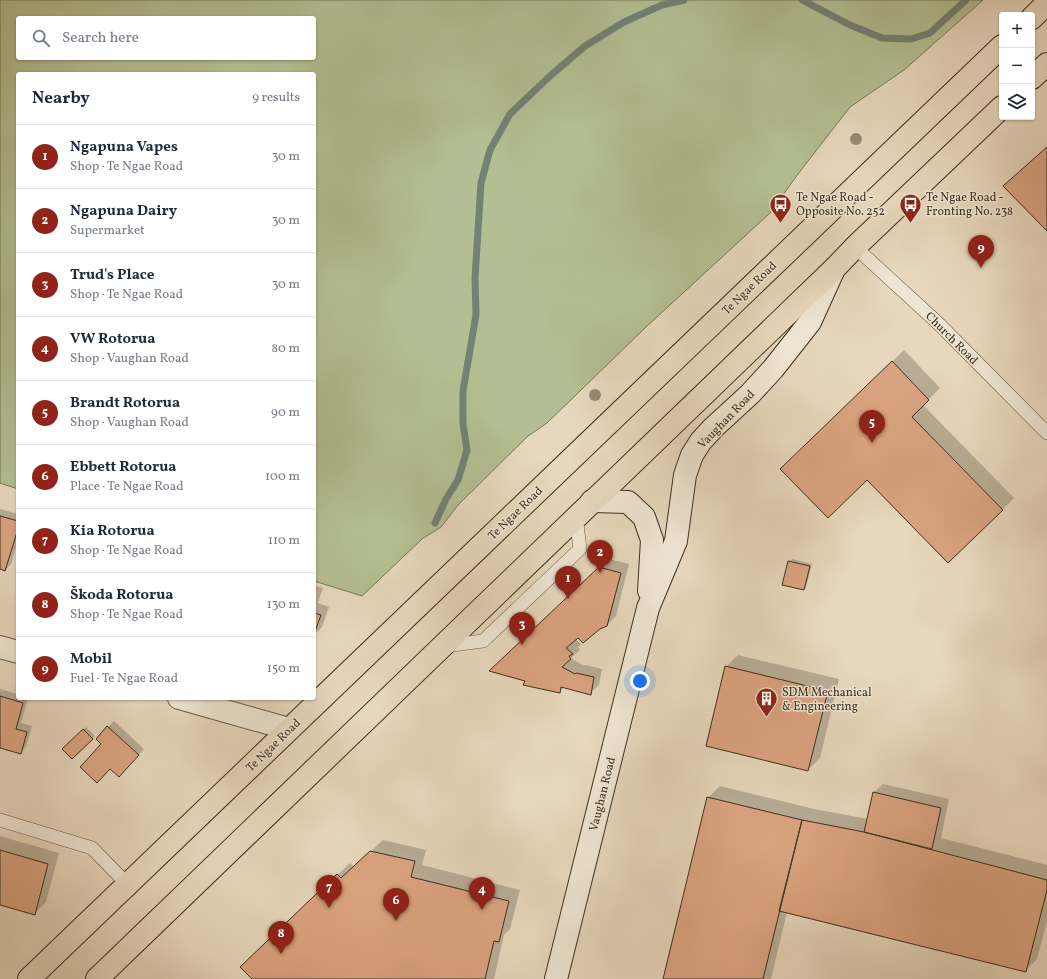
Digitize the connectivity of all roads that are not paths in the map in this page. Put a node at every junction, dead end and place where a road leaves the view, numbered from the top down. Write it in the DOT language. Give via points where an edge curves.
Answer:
graph roads {
  1 [pos="1000,48"];
  2 [pos="1047,64"];
  3 [pos="1035,75"];
  4 [pos="999,110"];
  5 [pos="855,247"];
  6 [pos="834,269"];
  7 [pos="1047,433"];
  8 [pos="592,501"];
  9 [pos="648,608"];
  10 [pos="0,647"];
  11 [pos="16,651"];
  12 [pos="186,700"];
  13 [pos="289,729"];
  14 [pos="0,820"];
  15 [pos="128,885"];
  16 [pos="29,979"];
  17 [pos="97,979"];
  18 [pos="556,979"];
  1 -- 13 [label="highway, Te Ngae Road"];
  2 -- 3 [label="highway"];
  4 -- 5 [label="highway"];
  5 -- 6 [label="highway"];
  5 -- 7 [label="lane, Church Road" via="934,319"];
  6 -- 8 [label="highway"];
  6 -- 9 [label="street, Vaughan Road" via="810,322 773,369 713,428 692,455 685,475 676,541"];
  8 -- 9 [label="street, Vaughan Road" via="628,502 644,516 652,540"];
  8 -- 17 [label="highway"];
  9 -- 18 [label="street, Vaughan Road"];
  10 -- 11 [label="street"];
  12 -- 13 [label="street"];
  13 -- 15 [label="highway, Te Ngae Road"];
  14 -- 15 [label="lane" via="92,848"];
  15 -- 16 [label="highway, Te Ngae Road"];
}
